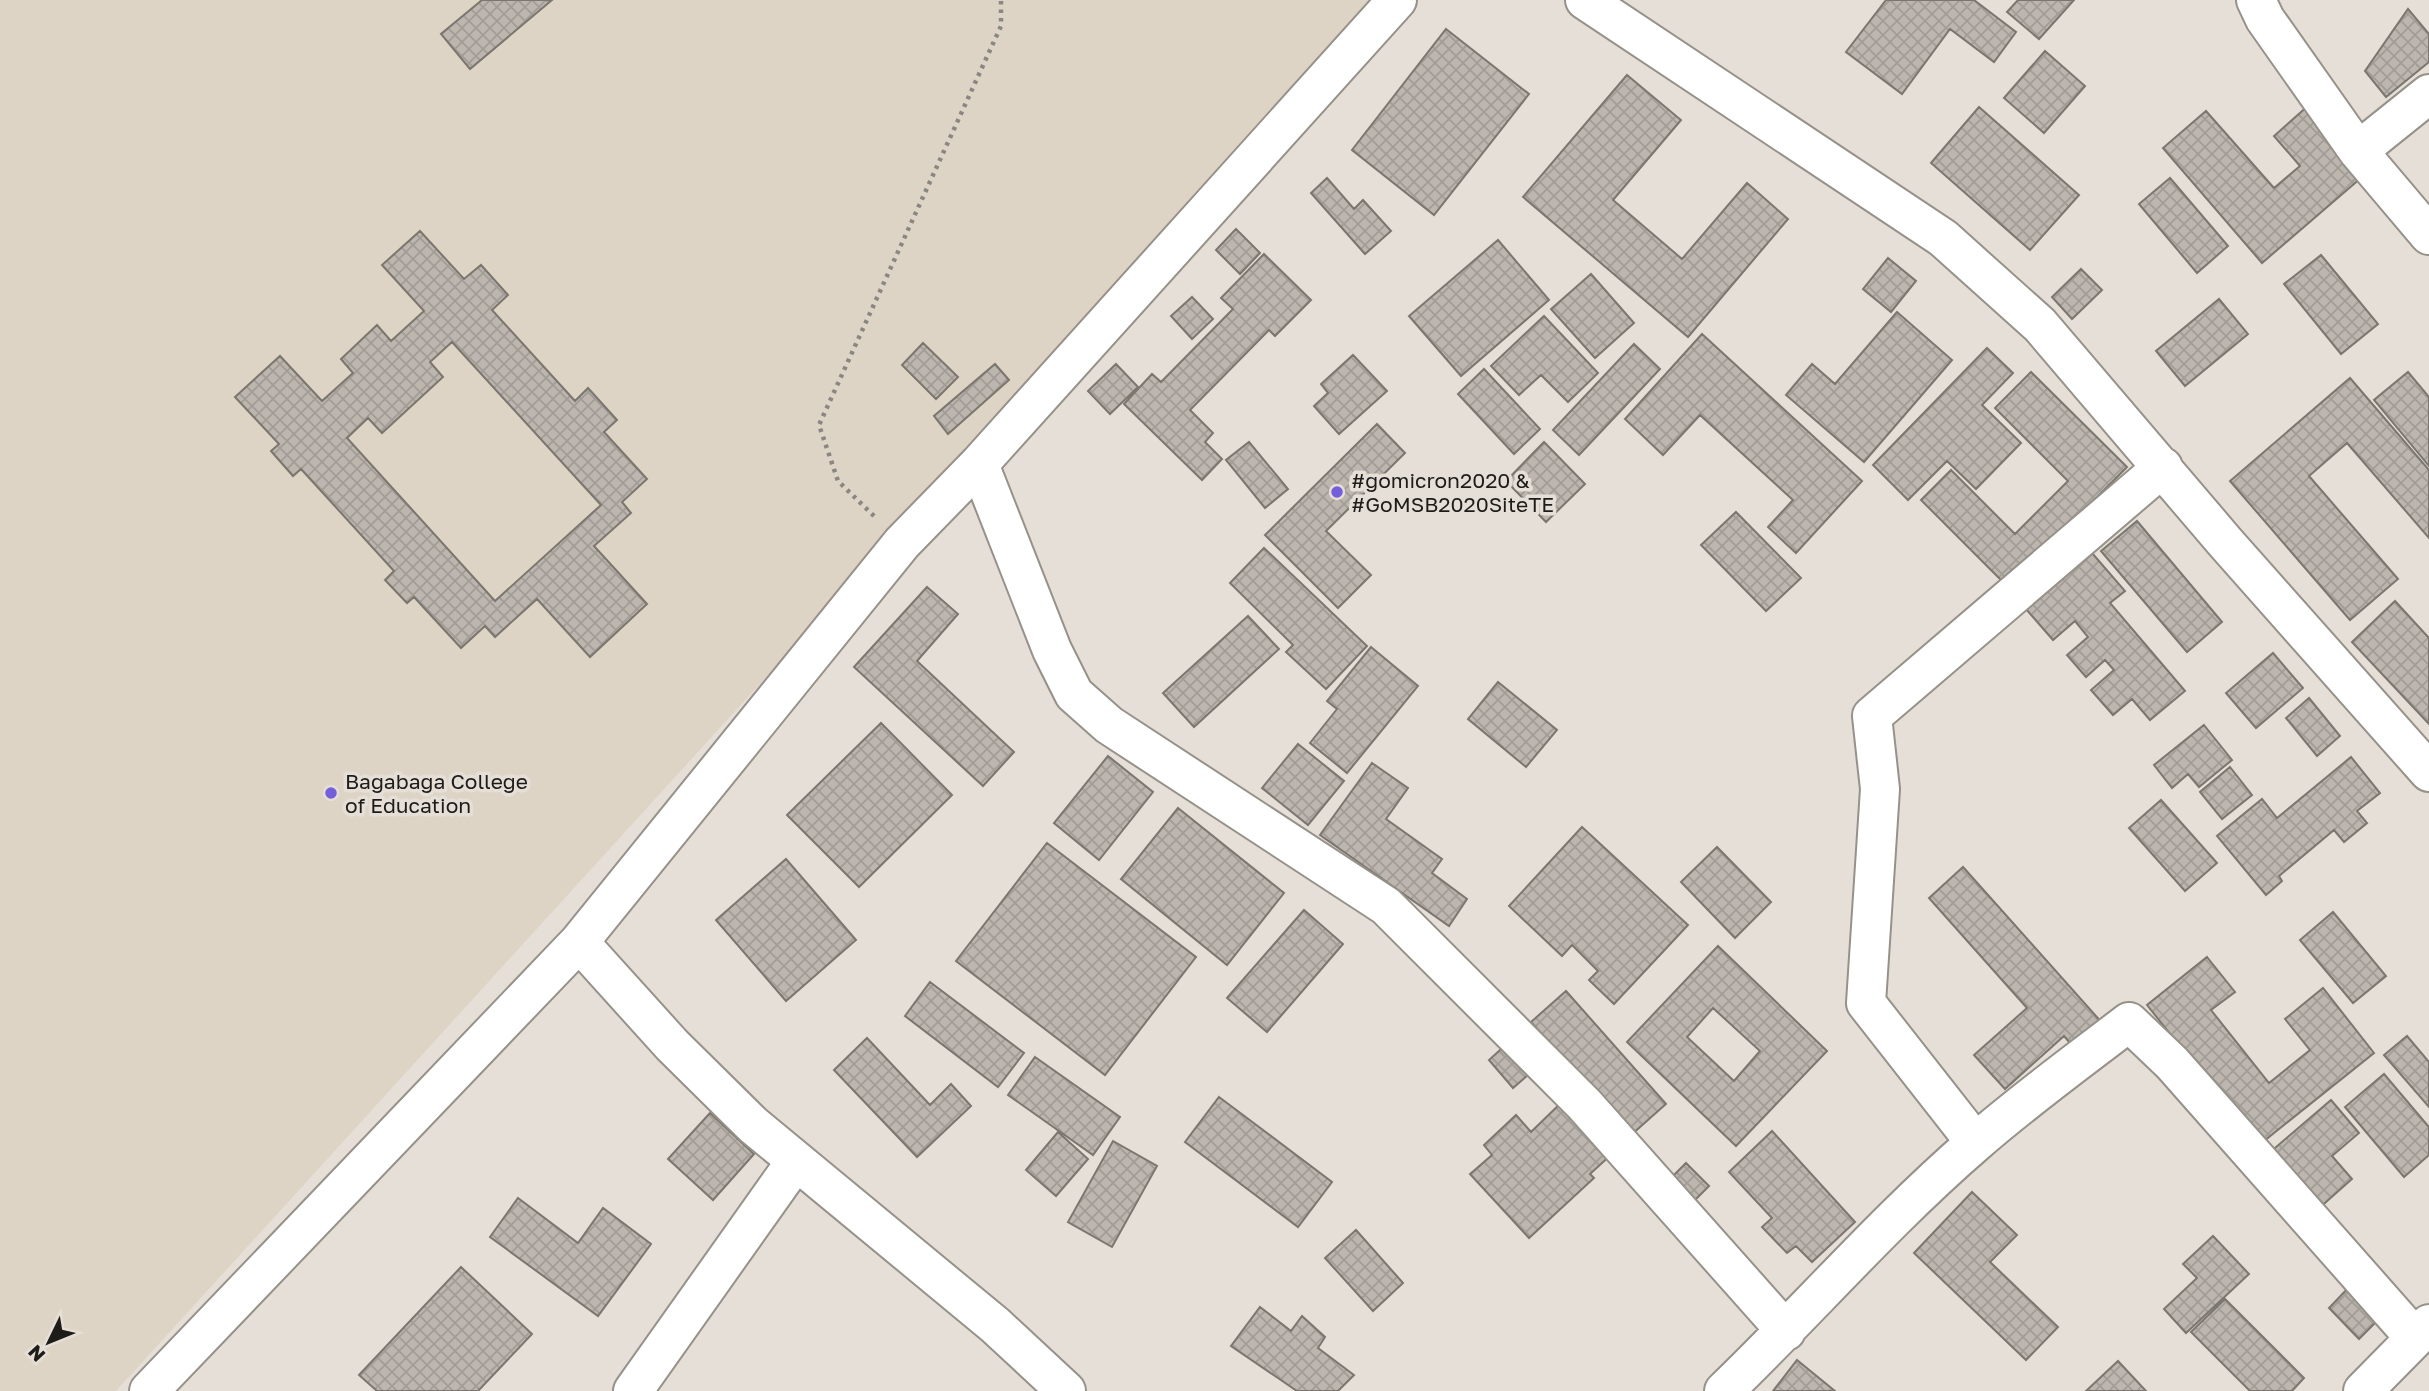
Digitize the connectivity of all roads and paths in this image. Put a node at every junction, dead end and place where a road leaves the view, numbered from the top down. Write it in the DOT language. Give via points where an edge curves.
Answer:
graph roads {
  1 [pos="1001,0"];
  2 [pos="1397,0"];
  3 [pos="1585,0"];
  4 [pos="2256,0"];
  5 [pos="2429,94"];
  6 [pos="2358,151"];
  7 [pos="2429,235"];
  8 [pos="979,464"];
  9 [pos="2163,467"];
  10 [pos="902,544"];
  11 [pos="2429,772"];
  12 [pos="579,942"];
  13 [pos="1975,1142"];
  14 [pos="796,1161"];
  15 [pos="1786,1331"];
  16 [pos="2422,1331"];
  17 [pos="149,1391"];
  18 [pos="633,1391"];
  19 [pos="1066,1391"];
  20 [pos="1724,1391"];
  21 [pos="2363,1391"];
  1 -- 10 [label="path" via="1000,26 819,425 838,481"];
  2 -- 8 [label="street"];
  3 -- 9 [label="street" via="1943,238 2040,325"];
  4 -- 6 [label="street"];
  5 -- 6 [label="street"];
  6 -- 7 [label="street"];
  8 -- 10 [label="street"];
  8 -- 15 [label="street" via="1052,650 1074,694 1109,725 1386,906 1584,1104"];
  9 -- 11 [label="street"];
  9 -- 13 [label="street" via="1872,716 1880,789 1866,1003"];
  10 -- 12 [label="street"];
  12 -- 14 [label="street" via="672,1045"];
  12 -- 17 [label="street"];
  13 -- 15 [label="street"];
  13 -- 16 [label="street" via="2129,1022"];
  14 -- 18 [label="street"];
  14 -- 19 [label="street" via="995,1325"];
  15 -- 20 [label="street"];
  16 -- 21 [label="street"];
}
